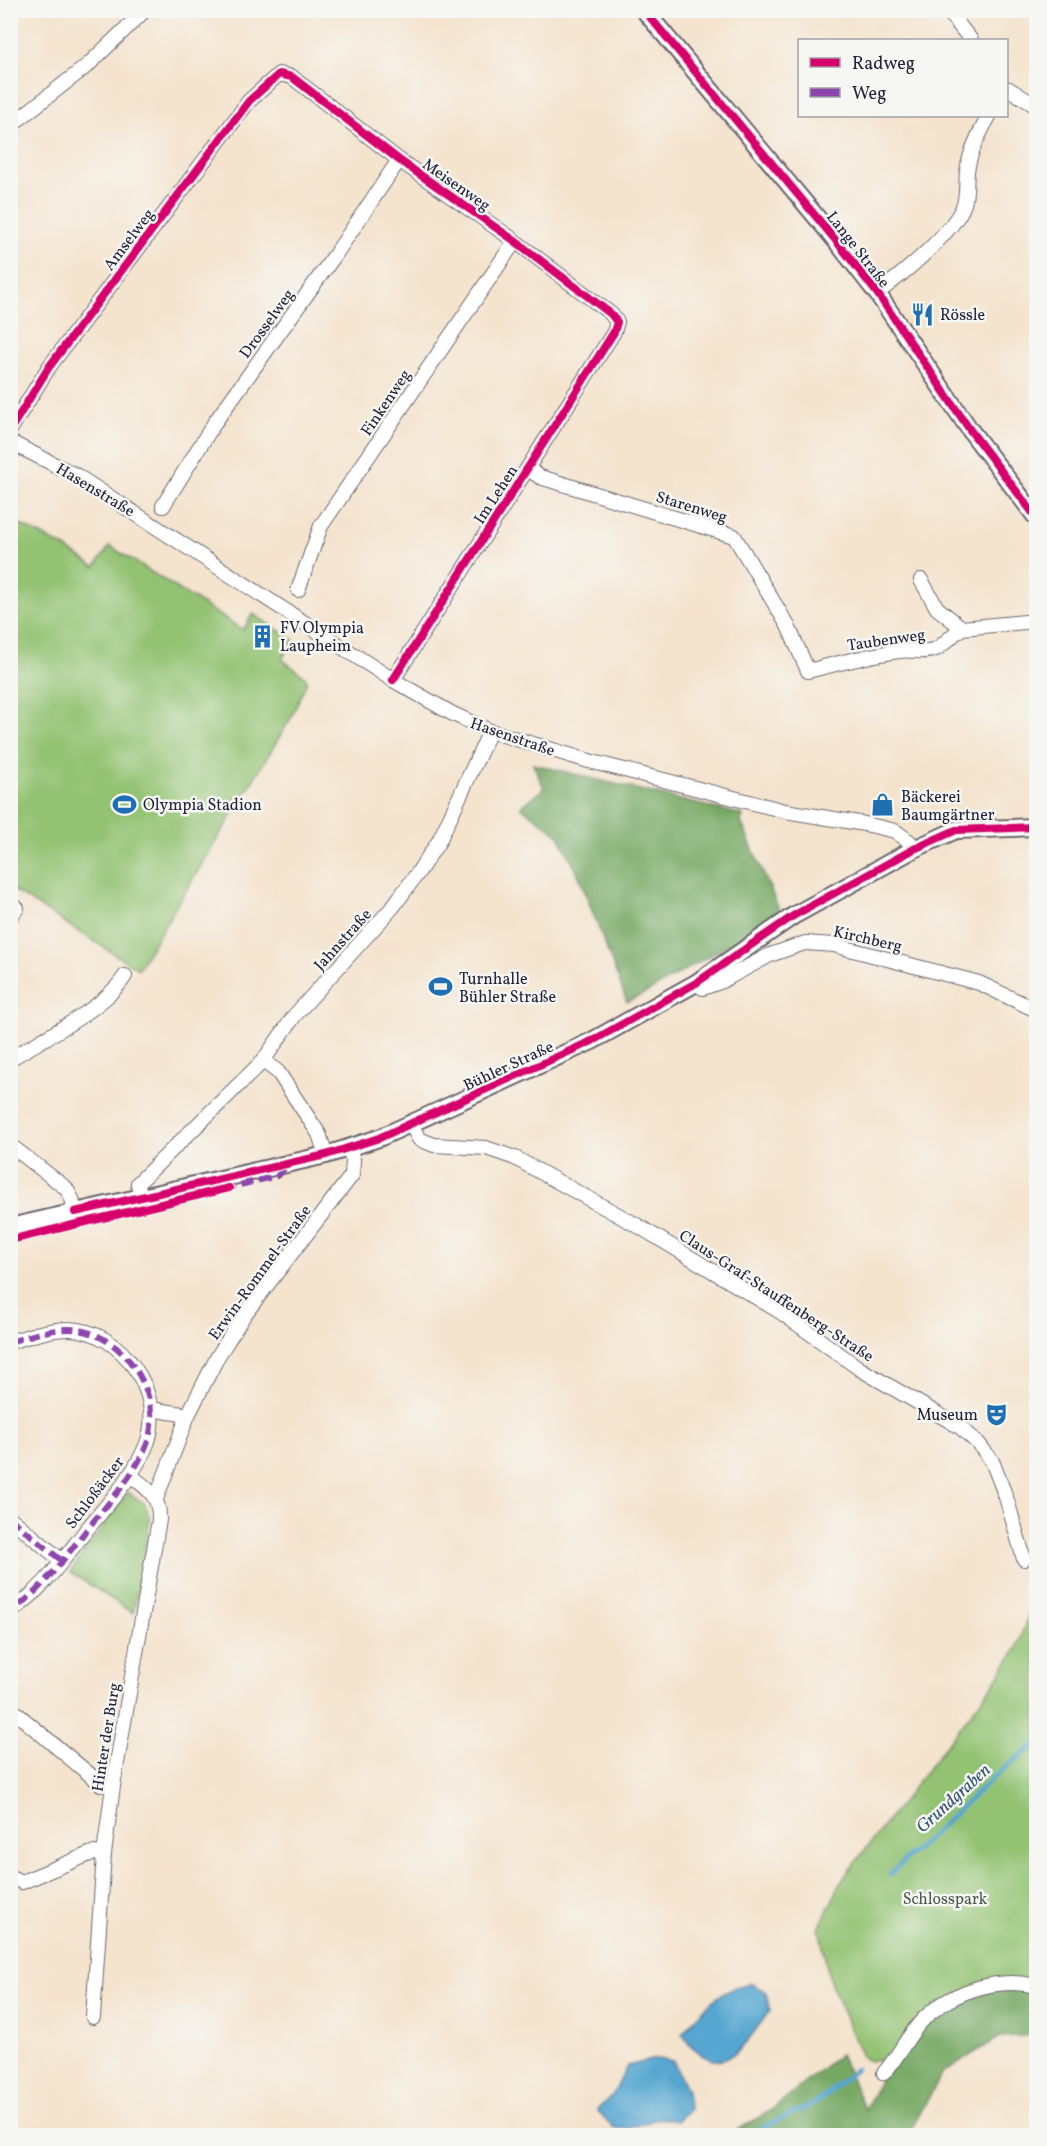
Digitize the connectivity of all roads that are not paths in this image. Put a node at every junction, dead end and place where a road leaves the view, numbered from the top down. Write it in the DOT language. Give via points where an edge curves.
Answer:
graph roads {
  1 [pos="146,10"];
  2 [pos="644,10"];
  3 [pos="951,12"];
  4 [pos="970,39"];
  5 [pos="279,74"];
  6 [pos="1008,90"];
  7 [pos="1036,106"];
  8 [pos="988,117"];
  9 [pos="10,126"];
  10 [pos="399,159"];
  11 [pos="515,241"];
  12 [pos="877,293"];
  13 [pos="617,322"];
  14 [pos="10,430"];
  15 [pos="10,442"];
  16 [pos="528,469"];
  17 [pos="163,506"];
  18 [pos="1036,517"];
  19 [pos="921,580"];
  20 [pos="298,590"];
  21 [pos="1036,621"];
  22 [pos="962,628"];
  23 [pos="808,671"];
  24 [pos="393,680"];
  25 [pos="490,731"];
  26 [pos="1036,827"];
  27 [pos="914,849"];
  28 [pos="125,976"];
  29 [pos="696,983"];
  30 [pos="1036,1010"];
  31 [pos="10,1059"];
  32 [pos="263,1061"];
  33 [pos="411,1124"];
  34 [pos="10,1145"];
  35 [pos="349,1149"];
  36 [pos="326,1155"];
  37 [pos="140,1196"];
  38 [pos="75,1212"];
  39 [pos="10,1227"];
  40 [pos="10,1342"];
  41 [pos="151,1409"];
  42 [pos="188,1416"];
  43 [pos="130,1475"];
  44 [pos="156,1499"];
  45 [pos="10,1518"];
  46 [pos="1024,1559"];
  47 [pos="62,1561"];
  48 [pos="10,1611"];
  49 [pos="11,1709"];
  50 [pos="112,1786"];
  51 [pos="104,1854"];
  52 [pos="10,1877"];
  53 [pos="1036,1986"];
  54 [pos="93,2017"];
  55 [pos="884,2073"];
  1 -- 9 [label="street" via="88,65"];
  2 -- 12 [label="street, Lange Straße"];
  3 -- 4 [label="street"];
  5 -- 10 [label="street, Meisenweg" via="292,77"];
  5 -- 14 [label="street, Amselweg" via="249,101 49,367"];
  6 -- 7 [label="street"];
  8 -- 12 [label="street" via="970,159 964,204 951,225"];
  10 -- 11 [label="street, Meisenweg"];
  10 -- 17 [label="street, Drosselweg" via="215,422"];
  11 -- 13 [label="street, Meisenweg"];
  11 -- 20 [label="street, Finkenweg" via="321,526"];
  12 -- 18 [label="street, Lange Straße" via="976,438"];
  13 -- 16 [label="street, Im Lehen"];
  15 -- 24 [label="street, Hasenstraße" via="76,476"];
  16 -- 23 [label="street, Starenweg" via="540,477 734,536 788,626"];
  16 -- 24 [label="street, Im Lehen"];
  19 -- 22 [label="street, Taubenweg" via="937,608"];
  21 -- 22 [label="street"];
  22 -- 23 [label="street, Taubenweg" via="938,648 868,656"];
  24 -- 25 [label="street, Hasenstraße"];
  25 -- 27 [label="street, Hasenstraße" via="589,761 786,811 895,831"];
  25 -- 32 [label="street, Jahnstraße" via="439,841 417,874 392,908 295,1015"];
  26 -- 27 [label="street" via="956,830"];
  27 -- 29 [label="street, Bühler Straße" via="793,916"];
  28 -- 31 [label="street" via="118,988 100,1003"];
  29 -- 30 [label="street, Kirchberg" via="703,988 720,982 770,955 805,943 834,945 979,983"];
  29 -- 33 [label="street, Bühler Straße" via="592,1041"];
  32 -- 36 [label="street" via="278,1072 320,1134"];
  32 -- 37 [label="street, Jahnstraße" via="138,1183"];
  33 -- 35 [label="street, Bühler Straße"];
  33 -- 46 [label="street, Claus-Graf-Stauffenberg-Straße" via="419,1139 434,1145 486,1149 515,1158 681,1252 782,1314 860,1369 960,1427 992,1461"];
  34 -- 38 [label="street" via="66,1188"];
  35 -- 36 [label="street, Bühler Straße"];
  35 -- 42 [label="street, Erwin-Rommel-Straße" via="352,1175 244,1316 218,1356"];
  36 -- 37 [label="street, Bühler Straße"];
  37 -- 38 [label="street, Bühler Straße"];
  38 -- 39 [label="street, Bühler Straße"];
  40 -- 41 [label="street, Schloßäcker" via="70,1329 100,1338 123,1353 134,1366"];
  41 -- 42 [label="street"];
  41 -- 43 [label="street, Schloßäcker" via="148,1439"];
  42 -- 44 [label="street, Erwin-Rommel-Straße"];
  43 -- 44 [label="street"];
  43 -- 47 [label="street, Schloßäcker"];
  44 -- 50 [label="street, Hinter der Burg" via="159,1520"];
  45 -- 47 [label="street"];
  47 -- 48 [label="street, Schloßäcker" via="41,1586"];
  49 -- 50 [label="street" via="101,1784"];
  50 -- 51 [label="street, Hinter der Burg"];
  51 -- 52 [label="street" via="92,1853 22,1882"];
  51 -- 54 [label="street, Hinter der Burg"];
  53 -- 55 [label="street" via="993,1985 968,1991 939,2007 919,2024"];
}
